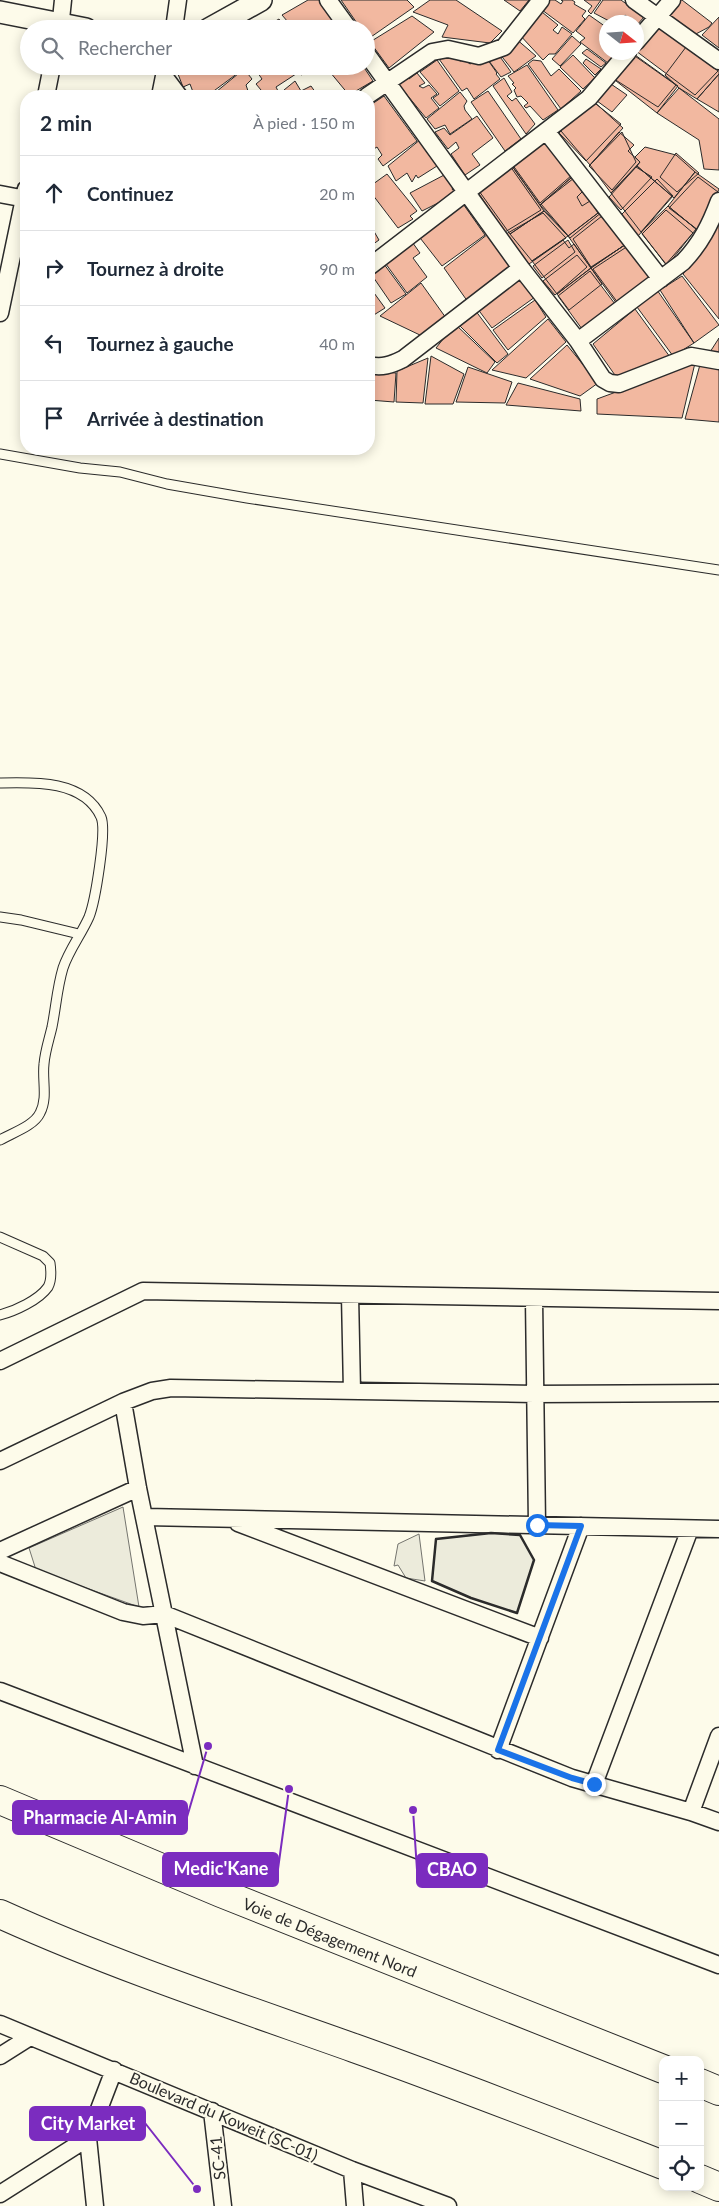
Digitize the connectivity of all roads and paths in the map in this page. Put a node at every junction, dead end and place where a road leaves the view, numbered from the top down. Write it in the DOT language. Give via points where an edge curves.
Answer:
graph roads {
  1 [pos="63,0"];
  2 [pos="178,0"];
  3 [pos="261,0"];
  4 [pos="328,0"];
  5 [pos="541,0"];
  6 [pos="634,0"];
  7 [pos="672,0"];
  8 [pos="0,12"];
  9 [pos="658,17"];
  10 [pos="34,20"];
  11 [pos="61,20"];
  12 [pos="175,20"];
  13 [pos="225,20"];
  14 [pos="342,20"];
  15 [pos="644,33"];
  16 [pos="621,60"];
  17 [pos="719,61"];
  18 [pos="375,65"];
  19 [pos="50,75"];
  20 [pos="164,75"];
  21 [pos="167,75"];
  22 [pos="387,82"];
  23 [pos="47,90"];
  24 [pos="161,90"];
  25 [pos="176,90"];
  26 [pos="375,90"];
  27 [pos="546,131"];
  28 [pos="467,193"];
  29 [pos="0,194"];
  30 [pos="20,195"];
  31 [pos="719,201"];
  32 [pos="20,222"];
  33 [pos="375,262"];
  34 [pos="521,268"];
  35 [pos="661,279"];
  36 [pos="0,313"];
  37 [pos="578,341"];
  38 [pos="719,361"];
  39 [pos="375,366"];
  40 [pos="0,454"];
  41 [pos="719,570"];
  42 [pos="0,782"];
  43 [pos="0,917"];
  44 [pos="79,934"];
  45 [pos="0,1140"];
  46 [pos="0,1237"];
  47 [pos="350,1295"];
  48 [pos="534,1299"];
  49 [pos="719,1301"];
  50 [pos="0,1315"];
  51 [pos="0,1361"];
  52 [pos="352,1391"];
  53 [pos="719,1392"];
  54 [pos="534,1394"];
  55 [pos="122,1402"];
  56 [pos="0,1462"];
  57 [pos="138,1488"];
  58 [pos="145,1517"];
  59 [pos="228,1519"];
  60 [pos="537,1525"];
  61 [pos="581,1526"];
  62 [pos="690,1528"];
  63 [pos="719,1529"];
  64 [pos="0,1551"];
  65 [pos="0,1563"];
  66 [pos="164,1614"];
  67 [pos="540,1638"];
  68 [pos="0,1691"];
  69 [pos="719,1736"];
  70 [pos="498,1750"];
  71 [pos="195,1766"];
  72 [pos="0,1782"];
  73 [pos="594,1784"];
  74 [pos="0,1800"];
  75 [pos="691,1812"];
  76 [pos="719,1822"];
  77 [pos="221,1893"];
  78 [pos="0,1914"];
  79 [pos="0,1928"];
  80 [pos="719,1965"];
  81 [pos="160,1979"];
  82 [pos="0,2024"];
  83 [pos="30,2036"];
  84 [pos="0,2056"];
  85 [pos="659,2067"];
  86 [pos="114,2070"];
  87 [pos="704,2085"];
  88 [pos="719,2091"];
  89 [pos="212,2111"];
  90 [pos="88,2138"];
  91 [pos="659,2163"];
  92 [pos="352,2170"];
  93 [pos="704,2181"];
  94 [pos="719,2187"];
  95 [pos="0,2194"];
  96 [pos="95,2206"];
  97 [pos="222,2206"];
  98 [pos="355,2206"];
  99 [pos="448,2206"];
  1 -- 11 [label="street"];
  2 -- 12 [label="street"];
  3 -- 13 [label="street"];
  4 -- 14 [label="street"];
  5 -- 22 [label="street" via="504,47 479,56 448,49 432,52"];
  6 -- 9 [label="street"];
  7 -- 9 [label="street"];
  8 -- 10 [label="street"];
  9 -- 15 [label="street"];
  9 -- 17 [label="street"];
  16 -- 27 [label="street" via="589,98"];
  18 -- 22 [label="street"];
  19 -- 23 [label="street"];
  20 -- 24 [label="street"];
  21 -- 25 [label="street"];
  22 -- 26 [label="street"];
  22 -- 28 [label="street"];
  27 -- 28 [label="street"];
  27 -- 35 [label="street"];
  28 -- 33 [label="street"];
  28 -- 34 [label="street"];
  29 -- 30 [label="street"];
  31 -- 35 [label="street" via="696,248"];
  32 -- 36 [label="street"];
  34 -- 37 [label="street"];
  34 -- 39 [label="street" via="403,360"];
  35 -- 37 [label="street"];
  37 -- 38 [label="street" via="603,378 610,383 618,384 691,356"];
  40 -- 41 [label="lane" via="120,472 247,498"];
  42 -- 44 [label="lane" via="51,783 76,792 92,803 102,818 95,897"];
  43 -- 44 [label="lane"];
  44 -- 45 [label="lane" via="58,986 52,1029 45,1050 44,1102 40,1115"];
  46 -- 50 [label="lane" via="43,1256 50,1263 51,1275 48,1286 32,1300 16,1311"];
  47 -- 48 [label="street"];
  47 -- 51 [label="street" via="143,1291"];
  47 -- 52 [label="street"];
  48 -- 49 [label="street"];
  48 -- 54 [label="street"];
  52 -- 54 [label="street"];
  52 -- 55 [label="street" via="171,1388"];
  53 -- 54 [label="street"];
  54 -- 60 [label="street"];
  55 -- 56 [label="street"];
  55 -- 57 [label="street"];
  57 -- 58 [label="street"];
  57 -- 64 [label="street"];
  58 -- 59 [label="street"];
  58 -- 66 [label="street"];
  59 -- 60 [label="street"];
  59 -- 67 [label="street"];
  60 -- 61 [label="street"];
  61 -- 62 [label="street"];
  61 -- 67 [label="street"];
  62 -- 63 [label="street"];
  62 -- 73 [label="street"];
  65 -- 66 [label="street" via="123,1612 143,1616"];
  66 -- 70 [label="street"];
  66 -- 71 [label="street"];
  67 -- 70 [label="street"];
  68 -- 71 [label="street"];
  69 -- 75 [label="street"];
  70 -- 73 [label="street"];
  71 -- 80 [label="street"];
  72 -- 77 [label="highway" via="152,1849"];
  73 -- 75 [label="street"];
  74 -- 77 [label="highway, Voie de Dégagement Nord"];
  75 -- 76 [label="street"];
  77 -- 85 [label="highway, Voie de Dégagement Nord"];
  78 -- 81 [label="highway"];
  79 -- 81 [label="highway" via="98,1965"];
  81 -- 91 [label="highway" via="455,2084"];
  82 -- 83 [label="street, Boulevard du Koweit (SC-01)"];
  83 -- 84 [label="street"];
  83 -- 86 [label="street, Boulevard du Koweit (SC-01)"];
  86 -- 89 [label="street, Boulevard du Koweit (SC-01)"];
  86 -- 90 [label="street"];
  87 -- 88 [label="highway"];
  89 -- 92 [label="street, Boulevard du Koweit (SC-01)"];
  89 -- 97 [label="street, SC-41"];
  90 -- 95 [label="street"];
  90 -- 96 [label="street"];
  92 -- 98 [label="street"];
  92 -- 99 [label="street, Boulevard du Koweit (SC-01)"];
  93 -- 94 [label="highway"];
}
